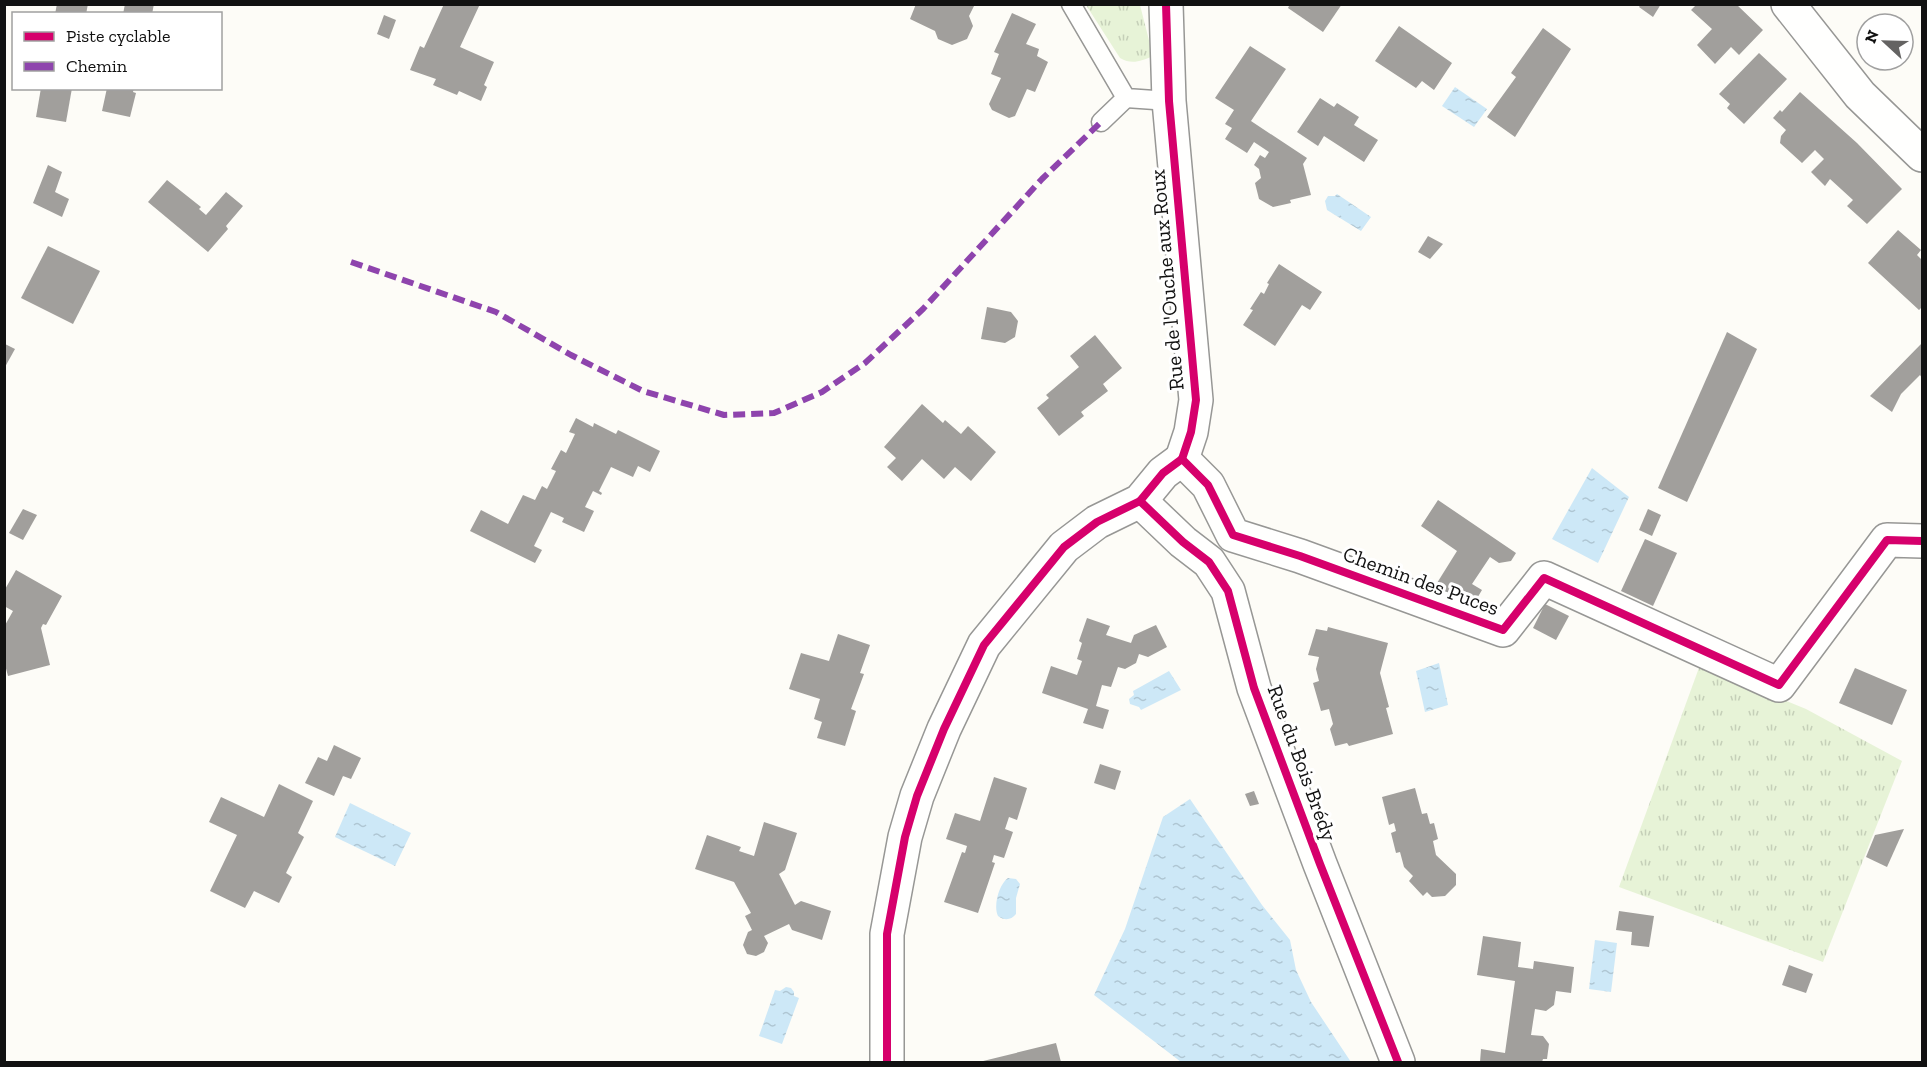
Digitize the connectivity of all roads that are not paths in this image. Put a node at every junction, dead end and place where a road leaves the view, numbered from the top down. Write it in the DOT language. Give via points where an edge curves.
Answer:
graph roads {
  1 [pos="1071,4"];
  2 [pos="1166,4"];
  3 [pos="1788,4"];
  4 [pos="1126,98"];
  5 [pos="1169,101"];
  6 [pos="1101,122"];
  7 [pos="1923,154"];
  8 [pos="1182,459"];
  9 [pos="1140,501"];
  10 [pos="1923,541"];
  11 [pos="888,1062"];
  12 [pos="1398,1062"];
  1 -- 4 [label="lane"];
  2 -- 5 [label="street, Rue de l'Ouche aux Roux"];
  3 -- 7 [label="street" via="1860,95"];
  4 -- 5 [label="lane"];
  4 -- 6 [label="lane"];
  5 -- 8 [label="street, Rue de l'Ouche aux Roux" via="1196,400"];
  8 -- 9 [label="street" via="1163,473"];
  8 -- 10 [label="street, Chemin des Puces" via="1208,485 1233,535 1503,630 1544,578 1779,685 1887,540"];
  9 -- 11 [label="street" via="1097,522 1064,547 984,645 944,729 905,837 887,934"];
  9 -- 12 [label="street, Rue du Bois Brédy" via="1209,562 1228,591 1254,687"];
}
